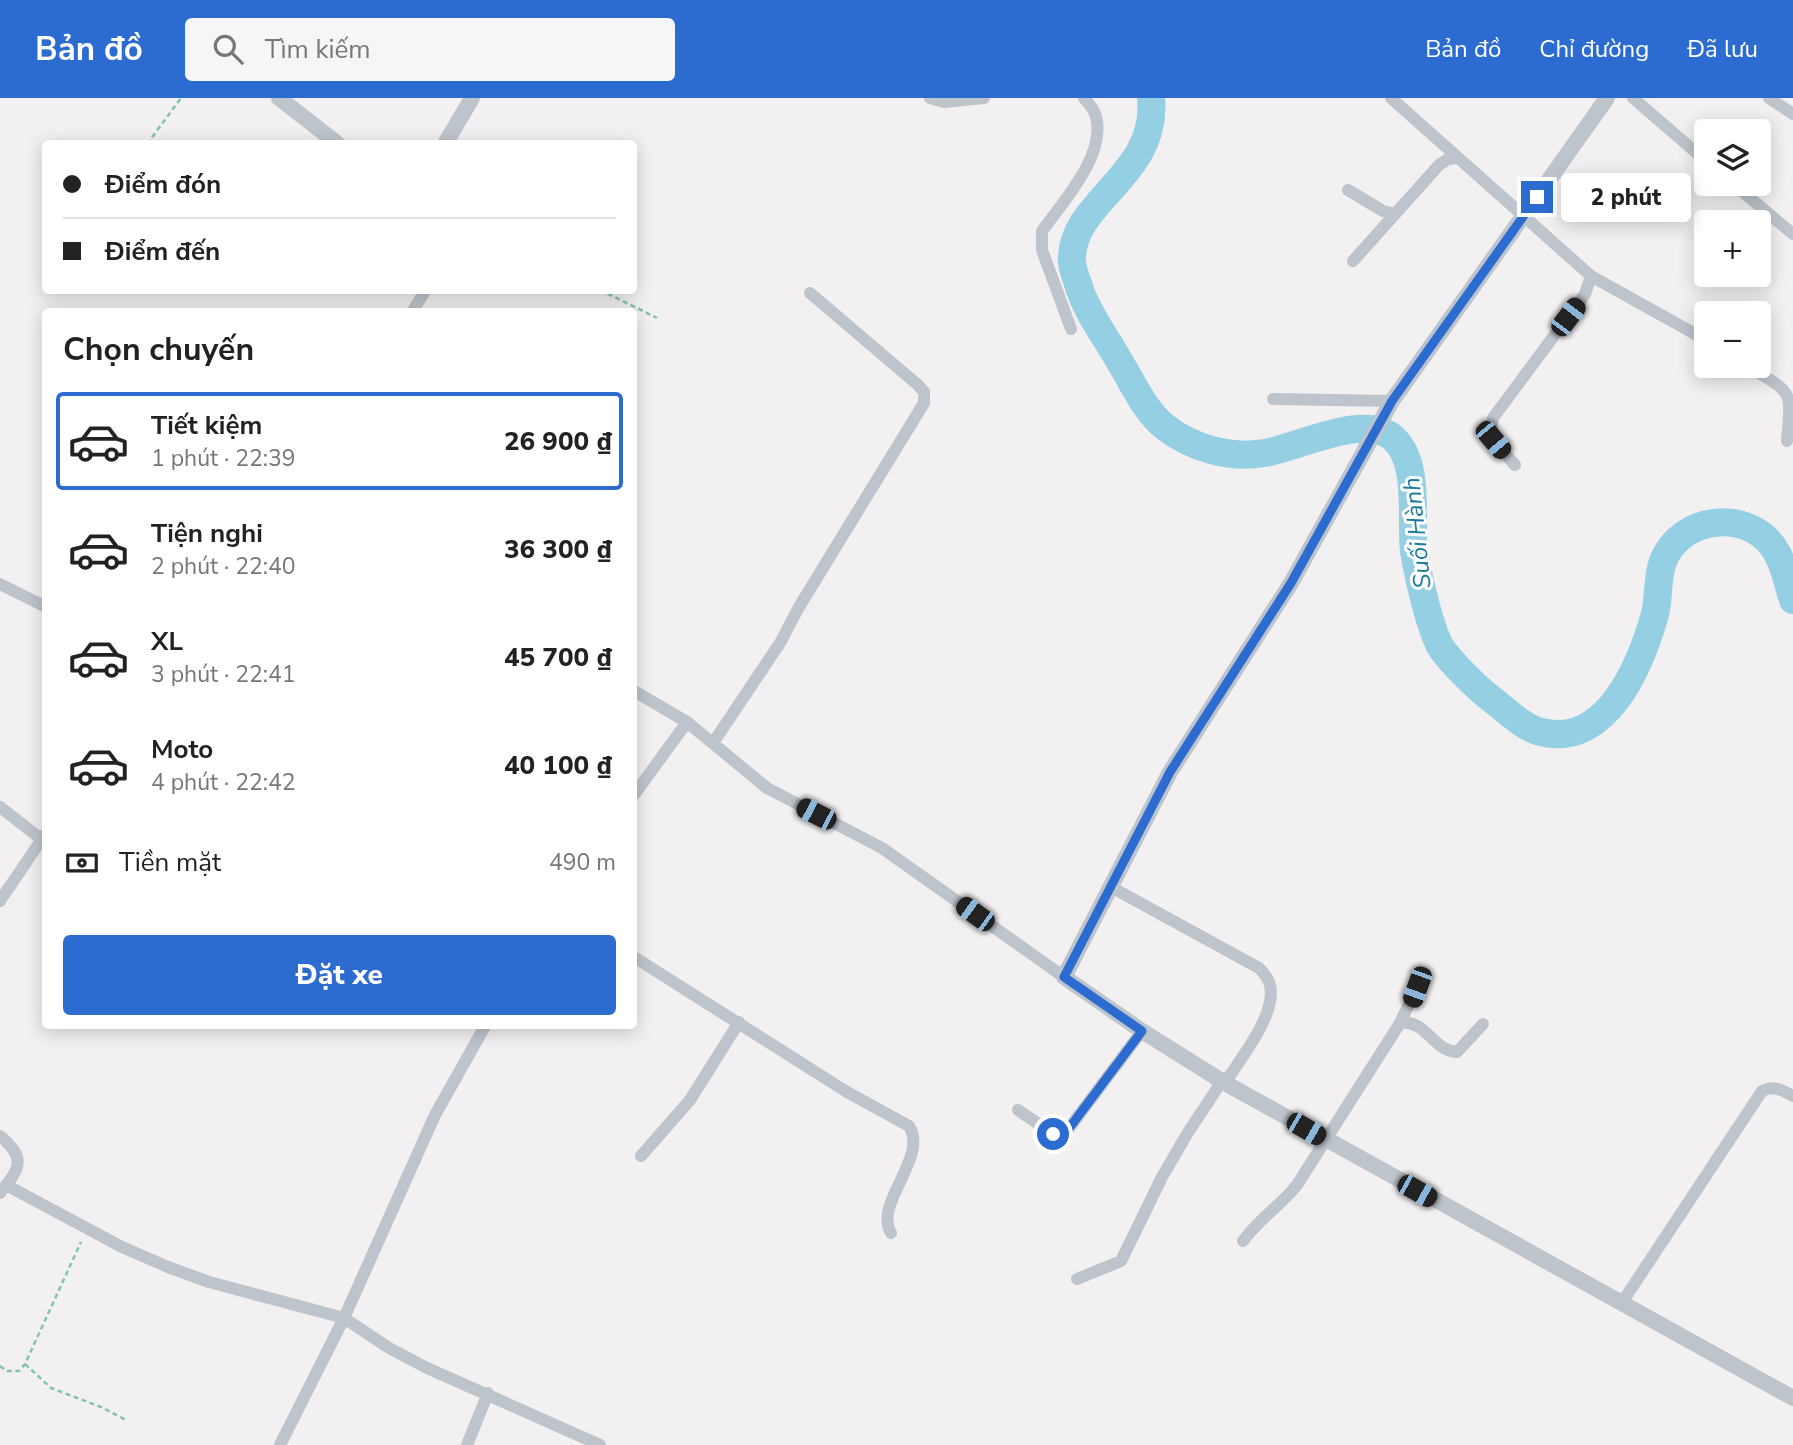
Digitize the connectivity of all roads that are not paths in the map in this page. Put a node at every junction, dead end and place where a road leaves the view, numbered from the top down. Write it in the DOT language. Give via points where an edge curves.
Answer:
graph roads {
  1 [pos="279,98"];
  2 [pos="472,98"];
  3 [pos="930,98"];
  4 [pos="984,98"];
  5 [pos="1084,98"];
  6 [pos="1391,98"];
  7 [pos="1606,98"];
  8 [pos="1633,98"];
  9 [pos="1769,98"];
  10 [pos="1793,114"];
  11 [pos="333,140"];
  12 [pos="447,140"];
  13 [pos="1694,150"];
  14 [pos="1458,158"];
  15 [pos="1348,190"];
  16 [pos="1747,196"];
  17 [pos="1395,214"];
  18 [pos="1523,216"];
  19 [pos="1793,234"];
  20 [pos="1353,261"];
  21 [pos="1591,276"];
  22 [pos="810,293"];
  23 [pos="1071,329"];
  24 [pos="1694,333"];
  25 [pos="1766,378"];
  26 [pos="1273,400"];
  27 [pos="1392,401"];
  28 [pos="1787,440"];
  29 [pos="1515,465"];
  30 [pos="0,584"];
  31 [pos="42,605"];
  32 [pos="637,693"];
  33 [pos="687,722"];
  34 [pos="713,743"];
  35 [pos="637,791"];
  36 [pos="0,807"];
  37 [pos="42,835"];
  38 [pos="42,838"];
  39 [pos="1111,887"];
  40 [pos="0,901"];
  41 [pos="637,959"];
  42 [pos="1064,977"];
  43 [pos="1417,987"];
  44 [pos="739,1022"];
  45 [pos="1400,1023"];
  46 [pos="1483,1024"];
  47 [pos="483,1029"];
  48 [pos="1142,1031"];
  49 [pos="1224,1082"];
  50 [pos="1793,1096"];
  51 [pos="1018,1110"];
  52 [pos="0,1136"];
  53 [pos="1326,1140"];
  54 [pos="641,1156"];
  55 [pos="3,1189"];
  56 [pos="891,1233"];
  57 [pos="1243,1241"];
  58 [pos="1077,1279"];
  59 [pos="1621,1304"];
  60 [pos="344,1318"];
  61 [pos="488,1393"];
  62 [pos="1793,1398"];
  63 [pos="280,1445"];
  64 [pos="467,1445"];
  65 [pos="600,1445"];
  1 -- 11 [label="street"];
  2 -- 12 [label="street"];
  3 -- 4 [label="street" via="944,102"];
  5 -- 23 [label="street" via="1094,111 1096,145 1084,171 1042,231 1041,240"];
  6 -- 14 [label="street"];
  7 -- 18 [label="street"];
  8 -- 13 [label="street"];
  9 -- 10 [label="street"];
  14 -- 17 [label="street" via="1439,165"];
  14 -- 18 [label="street"];
  15 -- 17 [label="street"];
  16 -- 19 [label="street"];
  17 -- 20 [label="street"];
  18 -- 21 [label="street"];
  18 -- 27 [label="street"];
  21 -- 24 [label="street"];
  21 -- 29 [label="street" via="1585,294 1493,418 1493,440"];
  22 -- 34 [label="street" via="918,385 924,403 780,643"];
  25 -- 28 [label="street" via="1788,395"];
  26 -- 27 [label="street"];
  27 -- 39 [label="street" via="1291,583 1170,772"];
  30 -- 31 [label="street"];
  32 -- 33 [label="street"];
  33 -- 34 [label="street"];
  33 -- 35 [label="street"];
  34 -- 42 [label="street" via="767,788 882,848"];
  36 -- 37 [label="street"];
  38 -- 40 [label="street"];
  39 -- 42 [label="street"];
  39 -- 49 [label="street" via="1259,968 1267,978 1271,995 1264,1021"];
  41 -- 44 [label="street"];
  42 -- 48 [label="street"];
  43 -- 45 [label="street"];
  44 -- 54 [label="street" via="690,1100"];
  44 -- 56 [label="street" via="909,1126 912,1152 887,1216"];
  45 -- 46 [label="street" via="1415,1023 1443,1048 1457,1052"];
  45 -- 53 [label="street"];
  47 -- 60 [label="street" via="415,1155"];
  48 -- 49 [label="street"];
  48 -- 51 [label="street" via="1064,1135 1053,1134"];
  49 -- 53 [label="street"];
  49 -- 58 [label="street" via="1162,1177 1121,1261"];
  50 -- 59 [label="street" via="1769,1087 1762,1091"];
  52 -- 55 [label="street" via="14,1148 19,1165"];
  53 -- 57 [label="street" via="1288,1197"];
  53 -- 59 [label="street"];
  55 -- 60 [label="street" via="122,1247 209,1282"];
  59 -- 62 [label="street"];
  60 -- 61 [label="street" via="417,1363"];
  60 -- 63 [label="street"];
  61 -- 64 [label="street"];
  61 -- 65 [label="street"];
}
